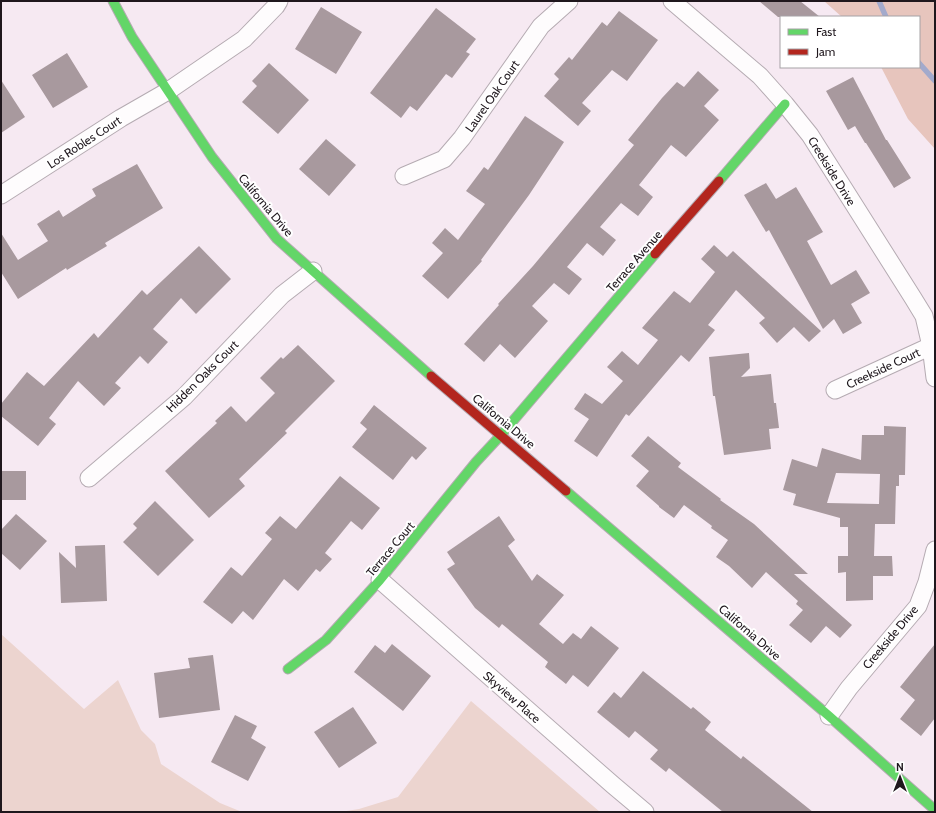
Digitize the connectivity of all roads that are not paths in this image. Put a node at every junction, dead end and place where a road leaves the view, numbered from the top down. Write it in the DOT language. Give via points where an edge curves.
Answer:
graph roads {
  1 [pos="113,1"];
  2 [pos="279,1"];
  3 [pos="569,1"];
  4 [pos="672,1"];
  5 [pos="168,91"];
  6 [pos="785,104"];
  7 [pos="404,176"];
  8 [pos="1,195"];
  9 [pos="313,271"];
  10 [pos="931,346"];
  11 [pos="935,378"];
  12 [pos="835,390"];
  13 [pos="501,435"];
  14 [pos="89,478"];
  15 [pos="935,550"];
  16 [pos="380,580"];
  17 [pos="288,669"];
  18 [pos="829,716"];
  19 [pos="935,810"];
  20 [pos="645,812"];
  1 -- 5 [label="street, California Drive" via="132,36"];
  2 -- 5 [label="street, Los Robles Court" via="244,39"];
  3 -- 7 [label="street, Laurel Oak Court" via="541,26 462,138 444,159"];
  4 -- 6 [label="street, Creekside Drive" via="760,76"];
  5 -- 8 [label="street, Los Robles Court"];
  5 -- 9 [label="street, California Drive" via="212,157 277,238"];
  6 -- 10 [label="street, Creekside Drive" via="810,135 924,316"];
  6 -- 13 [label="street, Terrace Avenue"];
  9 -- 13 [label="street, California Drive"];
  9 -- 14 [label="street, Hidden Oaks Court" via="282,295 184,397"];
  10 -- 11 [label="street, Creekside Drive"];
  10 -- 12 [label="street, Creekside Court"];
  13 -- 16 [label="street, Terrace Court"];
  13 -- 18 [label="street, California Drive"];
  15 -- 18 [label="street, Creekside Drive" via="928,582 918,606 848,688"];
  16 -- 17 [label="street, Terrace Court" via="326,640"];
  16 -- 20 [label="street, Skyview Place" via="612,786"];
  18 -- 19 [label="street, California Drive"];
}
